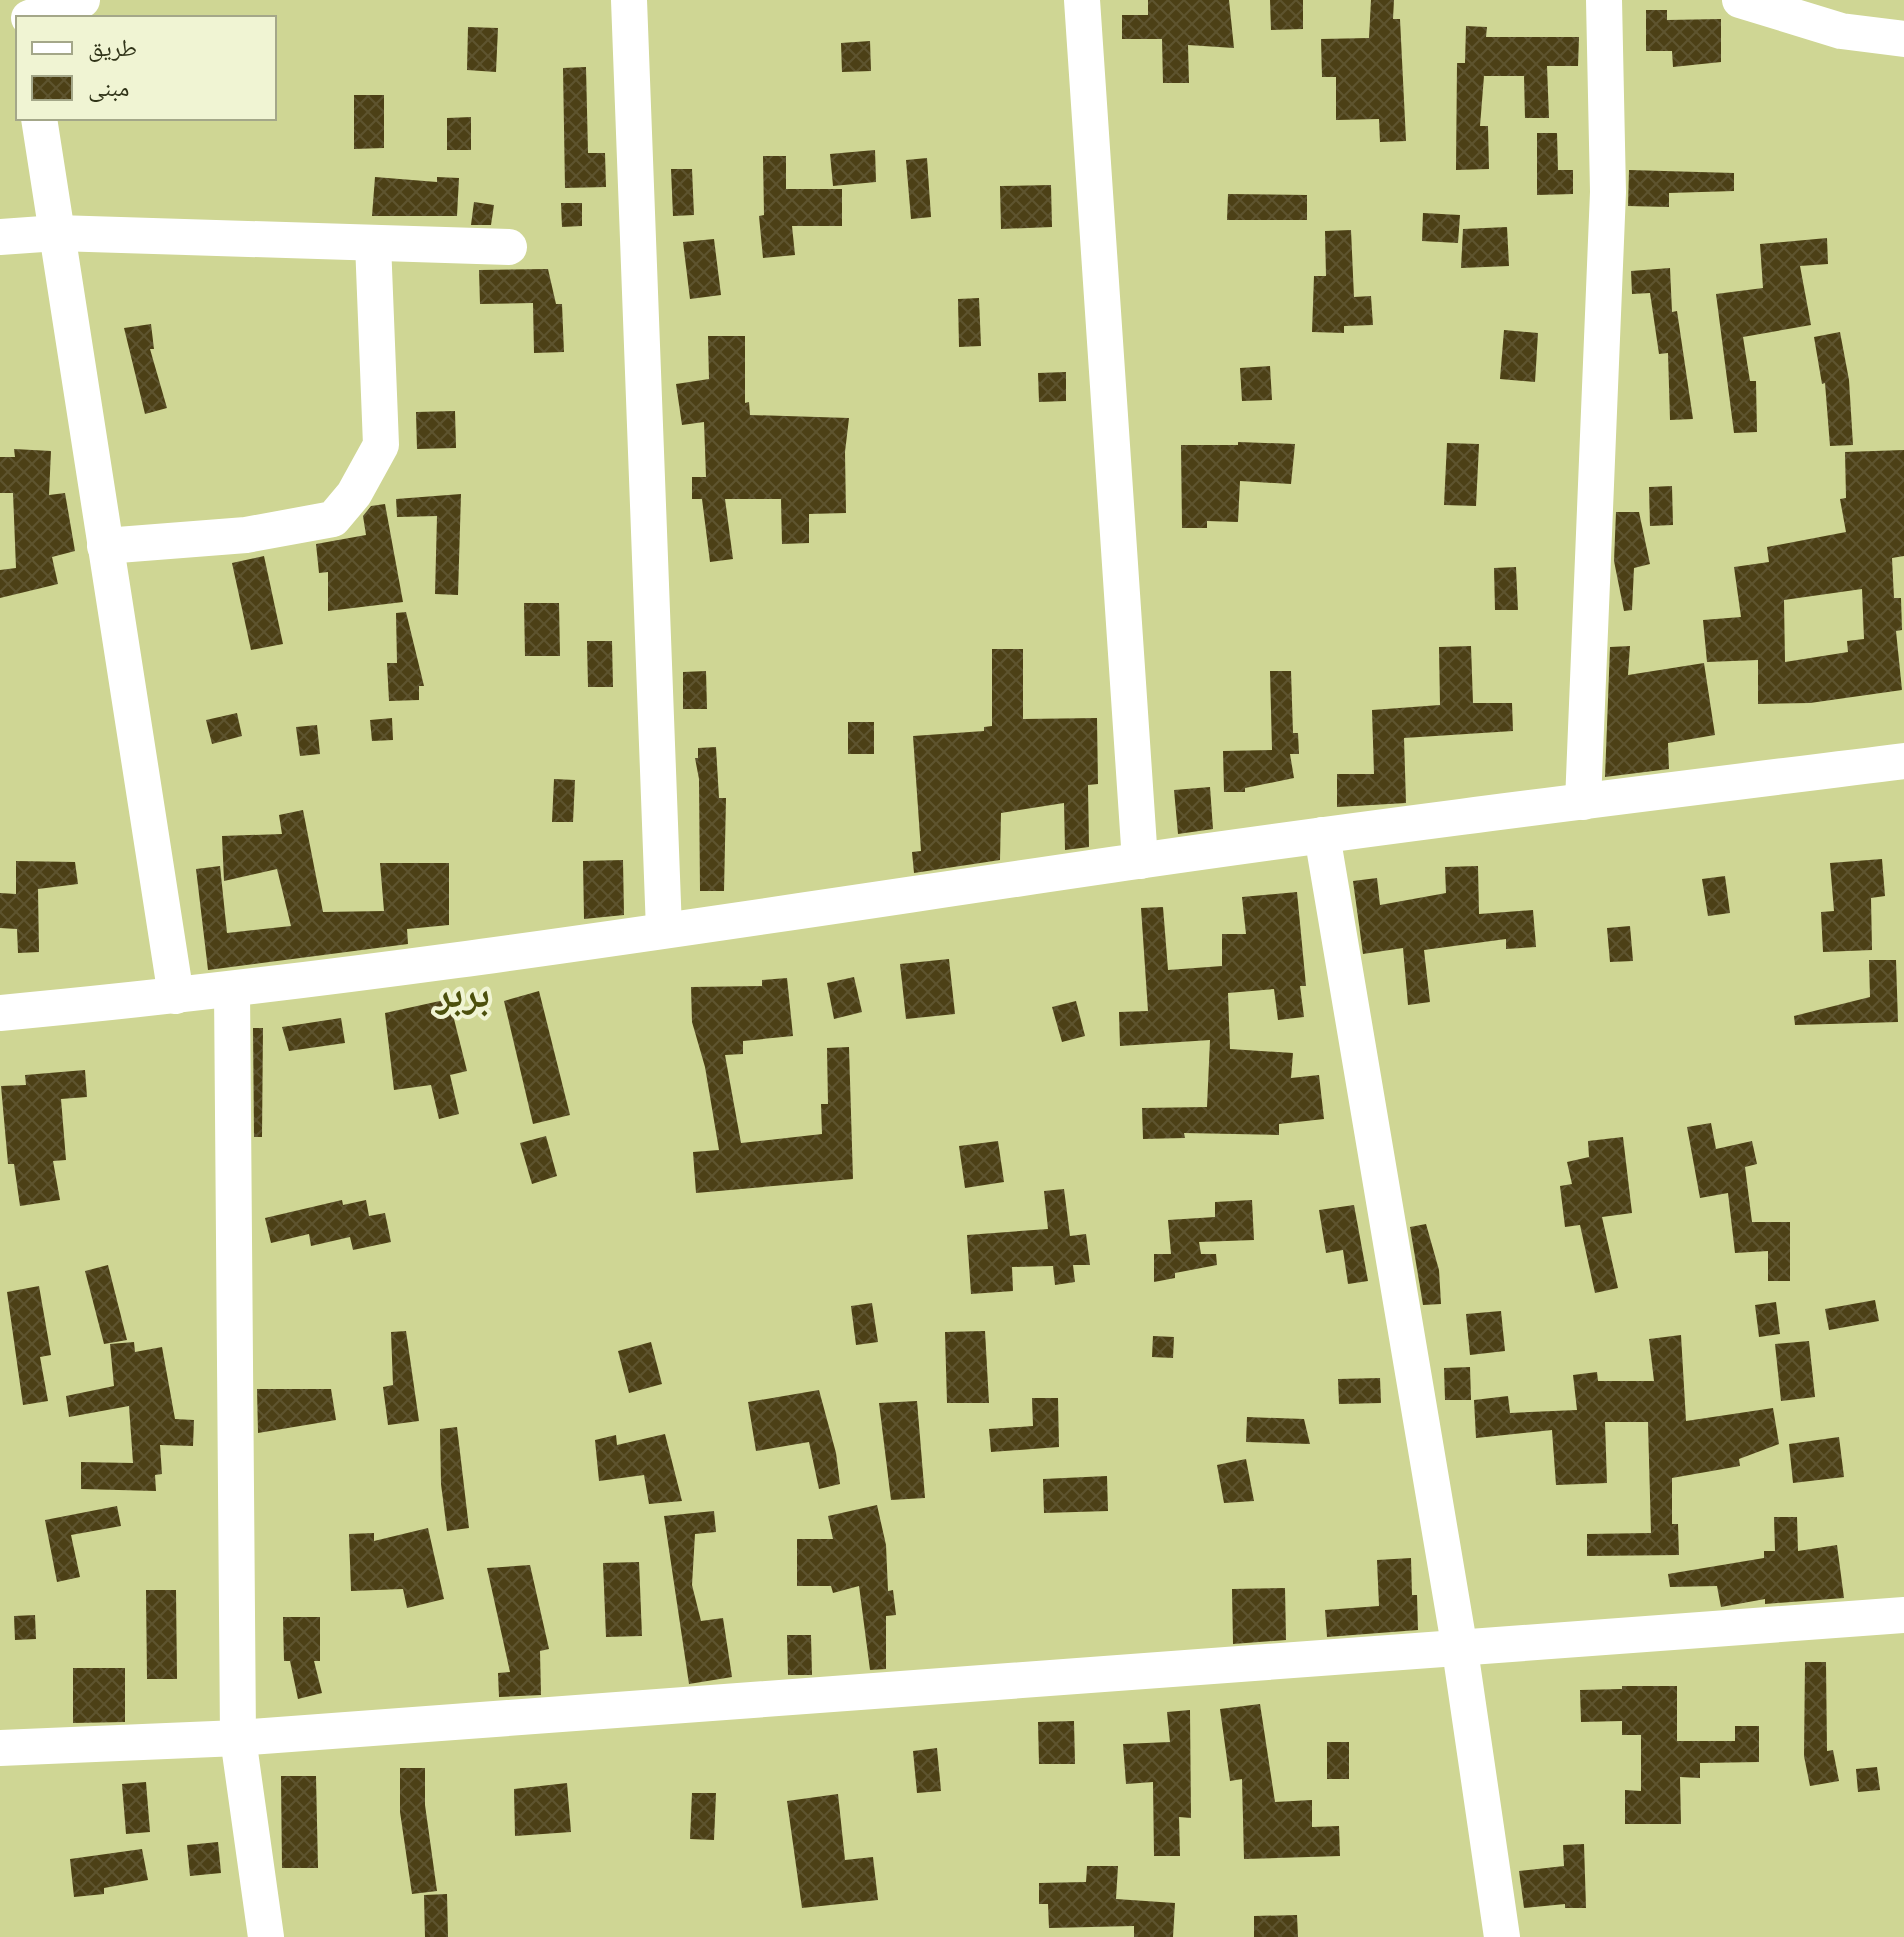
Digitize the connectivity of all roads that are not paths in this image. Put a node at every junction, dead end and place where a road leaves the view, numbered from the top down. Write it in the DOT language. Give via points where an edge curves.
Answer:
graph roads {
  1 [pos="82,0"];
  2 [pos="629,0"];
  3 [pos="1082,0"];
  4 [pos="1604,0"];
  5 [pos="1740,0"];
  6 [pos="35,16"];
  7 [pos="1904,39"];
  8 [pos="39,120"];
  9 [pos="57,233"];
  10 [pos="0,237"];
  11 [pos="373,243"];
  12 [pos="509,247"];
  13 [pos="105,546"];
  14 [pos="1904,761"];
  15 [pos="1583,802"];
  16 [pos="1322,835"];
  17 [pos="1140,861"];
  18 [pos="664,930"];
  19 [pos="232,989"];
  20 [pos="176,996"];
  21 [pos="0,1013"];
  22 [pos="1904,1615"];
  23 [pos="1460,1650"];
  24 [pos="238,1738"];
  25 [pos="0,1748"];
  26 [pos="266,1937"];
  27 [pos="1502,1937"];
  1 -- 6 [label="street"];
  2 -- 18 [label="street"];
  3 -- 17 [label="street"];
  4 -- 15 [label="street" via="1608,192"];
  5 -- 7 [label="street" via="1841,31"];
  8 -- 9 [label="street"];
  9 -- 10 [label="street"];
  9 -- 11 [label="street"];
  9 -- 13 [label="street"];
  11 -- 12 [label="street"];
  11 -- 13 [label="street" via="381,445 354,494 333,519 246,535"];
  13 -- 20 [label="street"];
  14 -- 15 [label="street"];
  15 -- 16 [label="street"];
  16 -- 17 [label="street"];
  16 -- 23 [label="street"];
  17 -- 18 [label="street"];
  18 -- 19 [label="street"];
  19 -- 20 [label="street"];
  19 -- 24 [label="street"];
  20 -- 21 [label="street"];
  22 -- 23 [label="street"];
  23 -- 24 [label="street"];
  23 -- 27 [label="street"];
  24 -- 25 [label="street"];
  24 -- 26 [label="street"];
}
